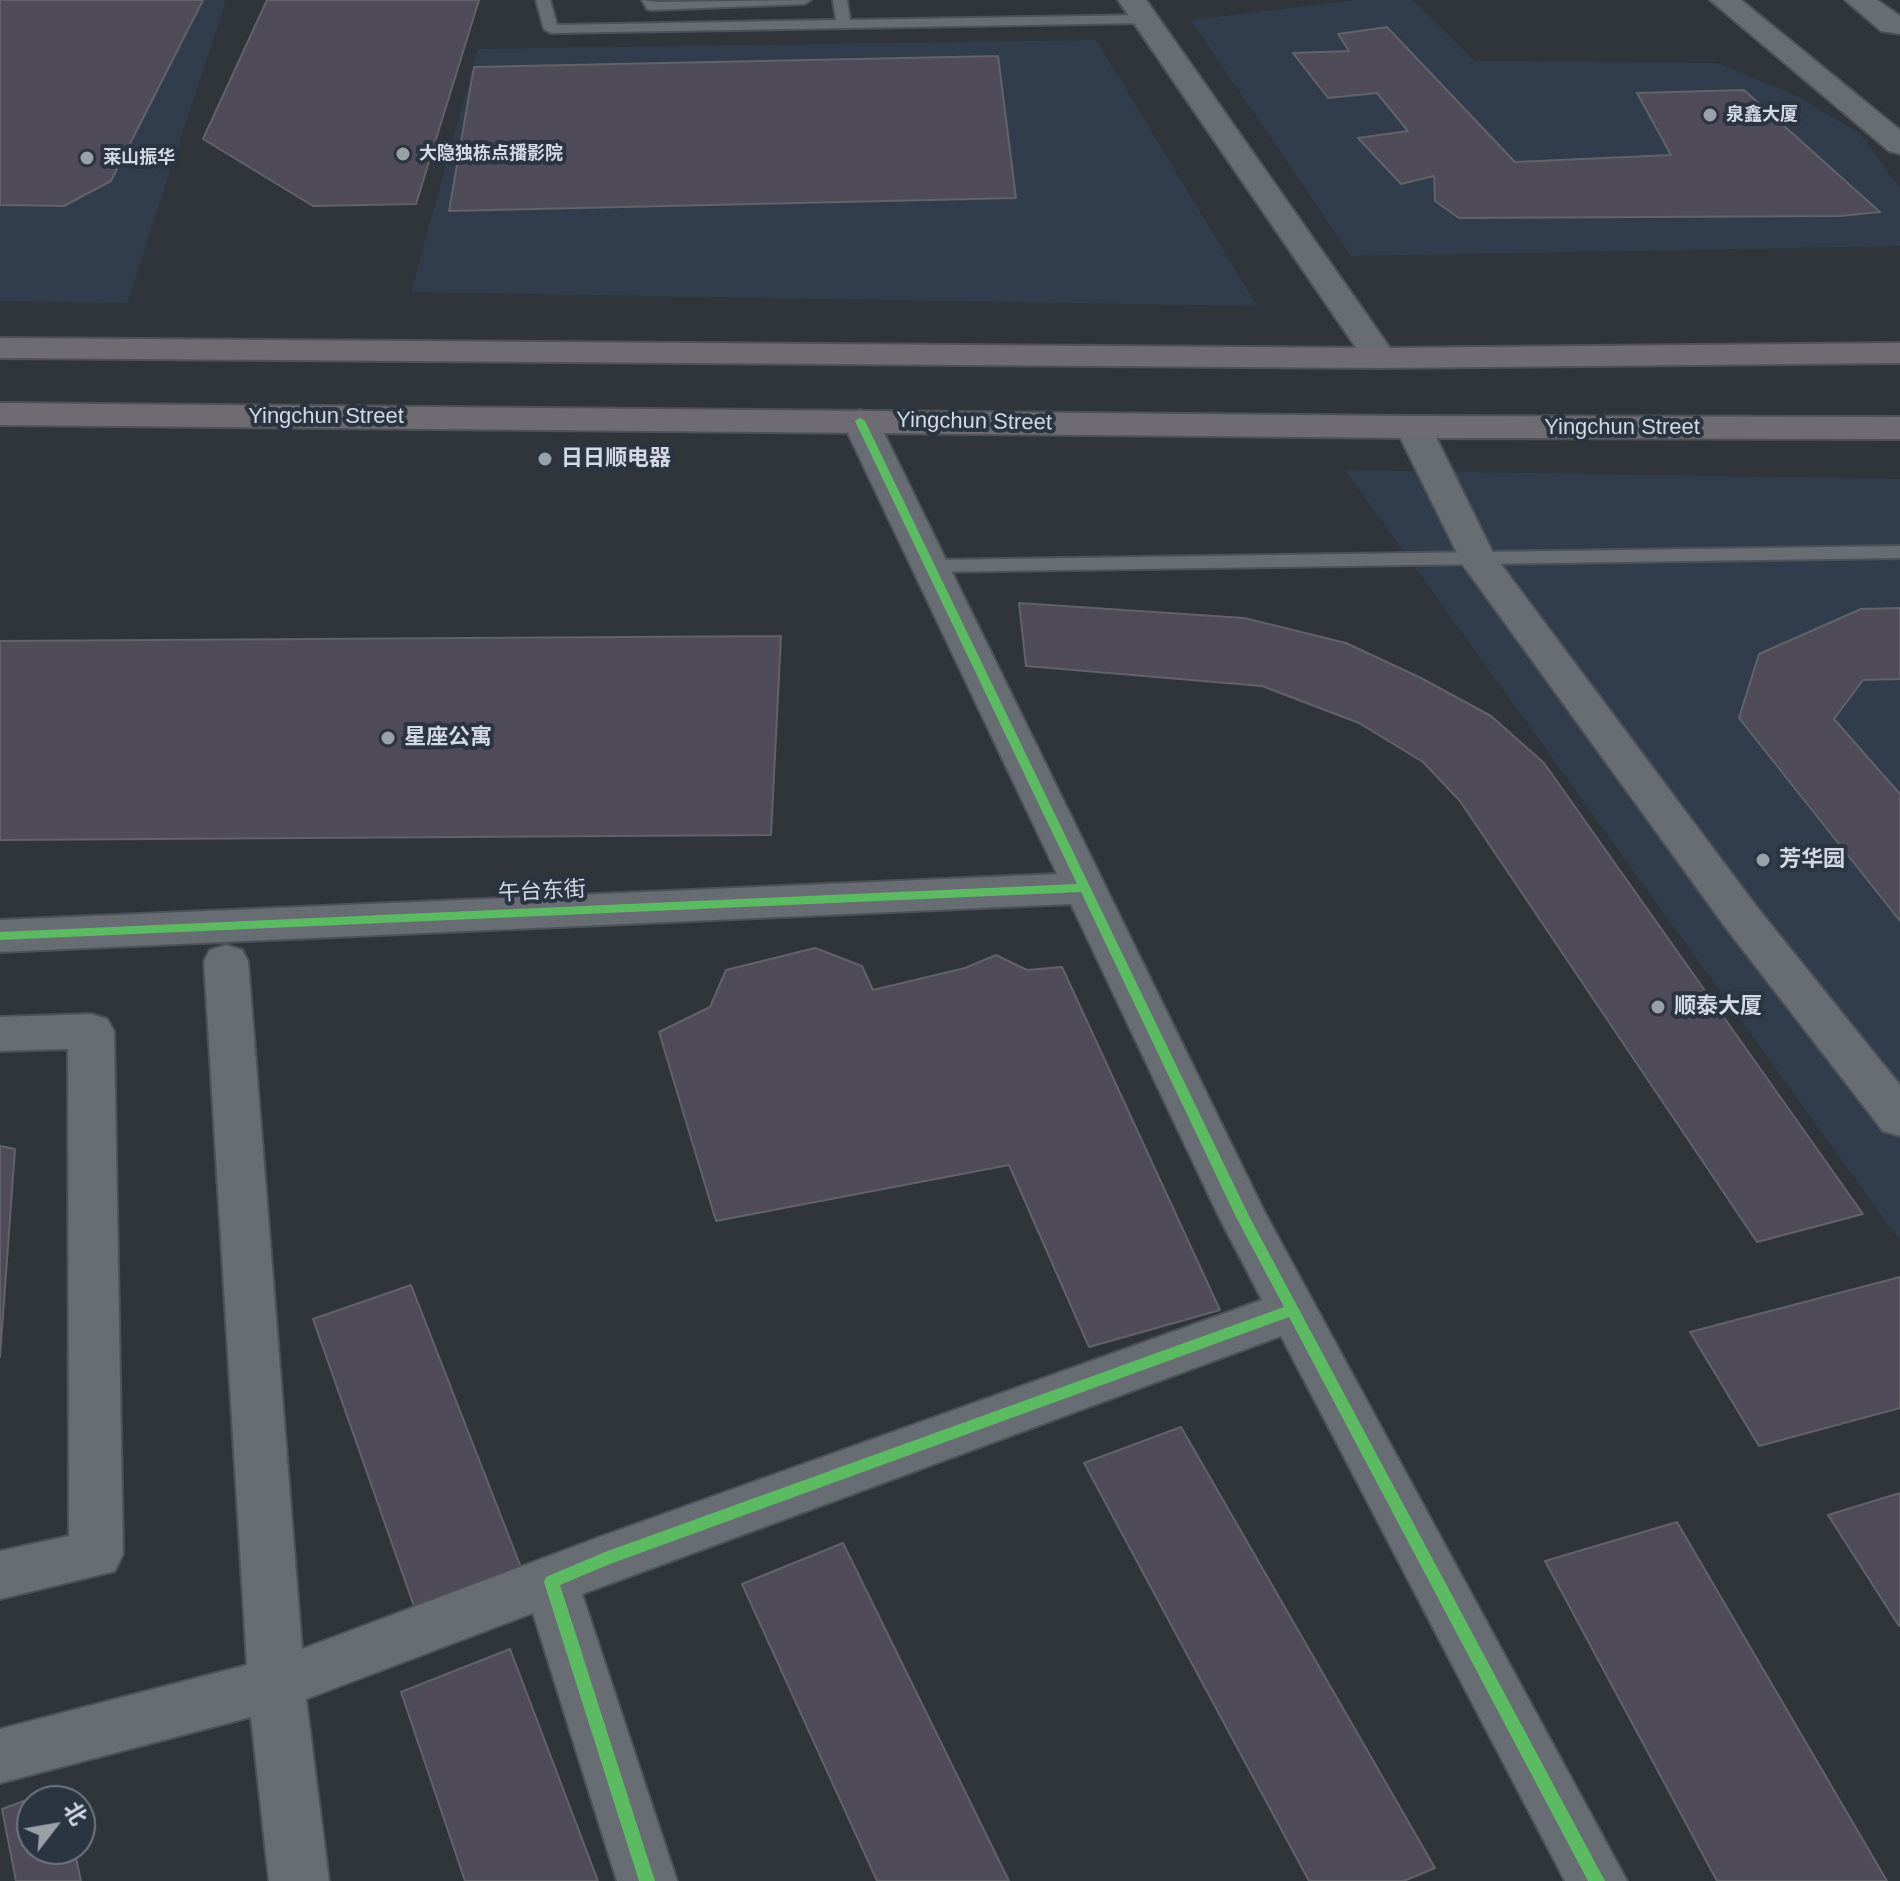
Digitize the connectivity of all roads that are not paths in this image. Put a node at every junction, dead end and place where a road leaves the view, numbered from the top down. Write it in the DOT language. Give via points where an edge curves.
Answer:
graph roads {
  1 [pos="543,0"];
  2 [pos="649,0"];
  3 [pos="804,0"];
  4 [pos="840,0"];
  5 [pos="1724,0"];
  6 [pos="1859,0"];
  7 [pos="1139,10"];
  8 [pos="844,24"];
  9 [pos="1900,25"];
  10 [pos="1900,145"];
  11 [pos="0,348"];
  12 [pos="1900,353"];
  13 [pos="1380,358"];
  14 [pos="0,414"];
  15 [pos="860,421"];
  16 [pos="1413,427"];
  17 [pos="1900,428"];
  18 [pos="1900,552"];
  19 [pos="1476,557"];
  20 [pos="931,566"];
  21 [pos="1086,888"];
  22 [pos="0,936"];
  23 [pos="226,961"];
  24 [pos="0,1034"];
  25 [pos="1900,1118"];
  26 [pos="1293,1310"];
  27 [pos="0,1575"];
  28 [pos="551,1582"];
  29 [pos="276,1684"];
  30 [pos="0,1756"];
  31 [pos="299,1881"];
  32 [pos="647,1881"];
  33 [pos="1597,1881"];
  1 -- 8 [label="lane" via="551,29"];
  2 -- 3 [label="lane" via="652,6"];
  4 -- 8 [label="lane"];
  5 -- 10 [label="street"];
  6 -- 9 [label="street" via="1891,25"];
  7 -- 8 [label="lane"];
  7 -- 13 [label="street"];
  11 -- 13 [label="main road"];
  12 -- 13 [label="main road"];
  14 -- 15 [label="main road, Yingchun Street"];
  15 -- 16 [label="main road, Yingchun Street"];
  15 -- 20 [label="street"];
  16 -- 17 [label="main road, Yingchun Street"];
  16 -- 19 [label="street"];
  18 -- 19 [label="lane"];
  19 -- 20 [label="lane"];
  19 -- 25 [label="street" via="1741,917"];
  20 -- 21 [label="street"];
  21 -- 22 [label="street, 午台东街"];
  21 -- 26 [label="street"];
  23 -- 29 [label="street"];
  24 -- 27 [label="street" via="91,1031 96,1554"];
  26 -- 28 [label="street"];
  26 -- 33 [label="street"];
  28 -- 29 [label="street"];
  28 -- 32 [label="street"];
  29 -- 30 [label="street"];
  29 -- 31 [label="street"];
}
